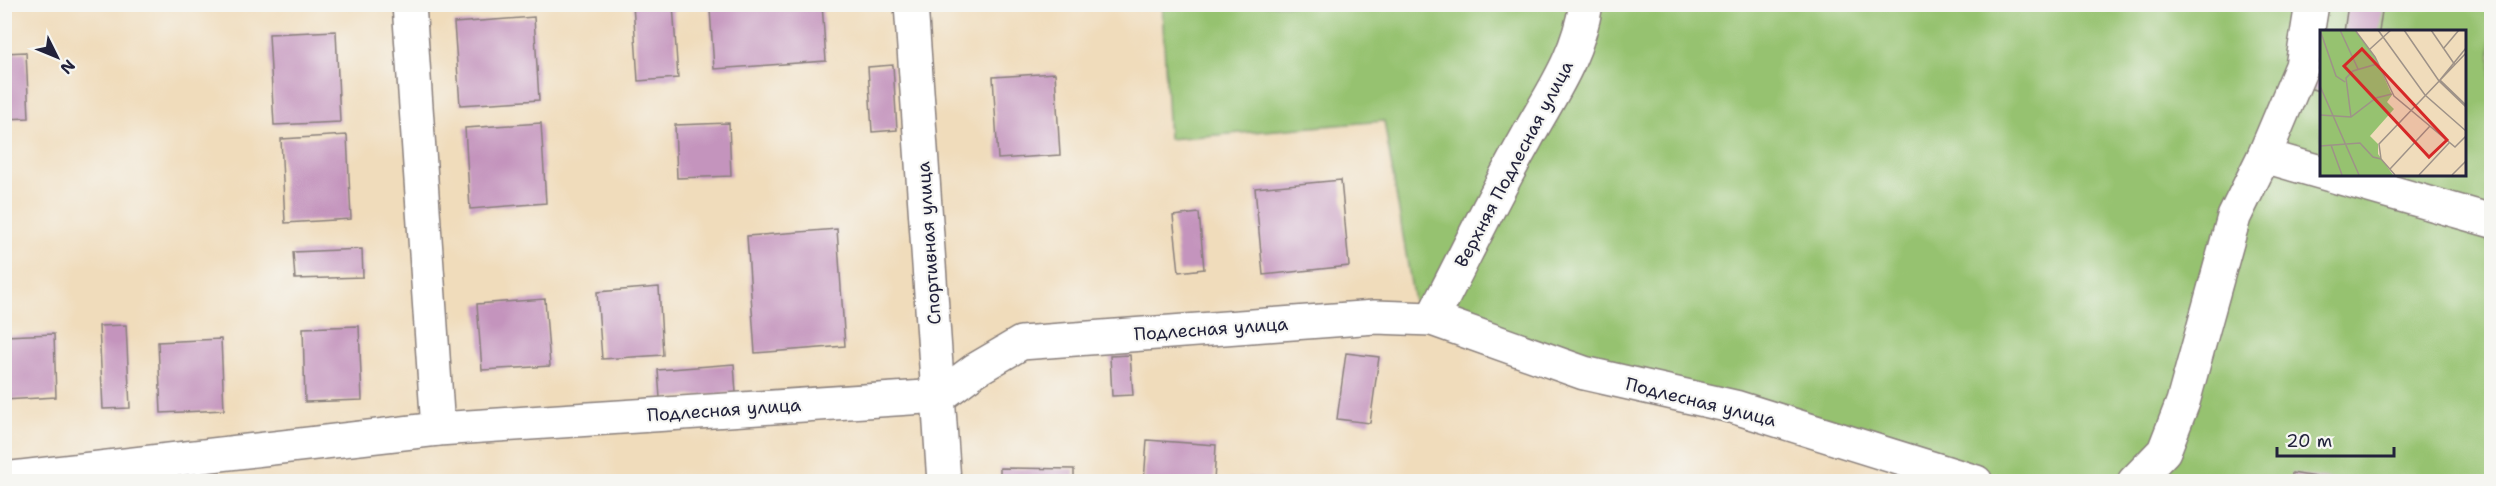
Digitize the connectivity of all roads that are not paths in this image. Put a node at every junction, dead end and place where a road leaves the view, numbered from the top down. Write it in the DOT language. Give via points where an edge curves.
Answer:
graph roads {
  1 [pos="409,4"];
  2 [pos="911,4"];
  3 [pos="1586,4"];
  4 [pos="2312,4"];
  5 [pos="2264,156"];
  6 [pos="2320,172"];
  7 [pos="2334,176"];
  8 [pos="2492,221"];
  9 [pos="1432,319"];
  10 [pos="940,396"];
  11 [pos="438,429"];
  12 [pos="4,479"];
  13 [pos="944,482"];
  14 [pos="1976,482"];
  15 [pos="2134,482"];
  1 -- 11 [label="street"];
  2 -- 10 [label="street, Спортивная улица"];
  3 -- 9 [label="street, Верхняя Подлесная улица" via="1570,63 1524,141"];
  4 -- 5 [label="street" via="2302,66"];
  5 -- 6 [label="street"];
  5 -- 15 [label="street" via="2234,217 2180,412 2164,451"];
  7 -- 8 [label="street"];
  9 -- 10 [label="street, Подлесная улица" via="1375,317 1021,343"];
  9 -- 14 [label="street, Подлесная улица" via="1584,373 1735,407"];
  10 -- 11 [label="street, Подлесная улица"];
  10 -- 13 [label="street, Спортивная улица"];
  11 -- 12 [label="street, Подлесная улица"];
}
